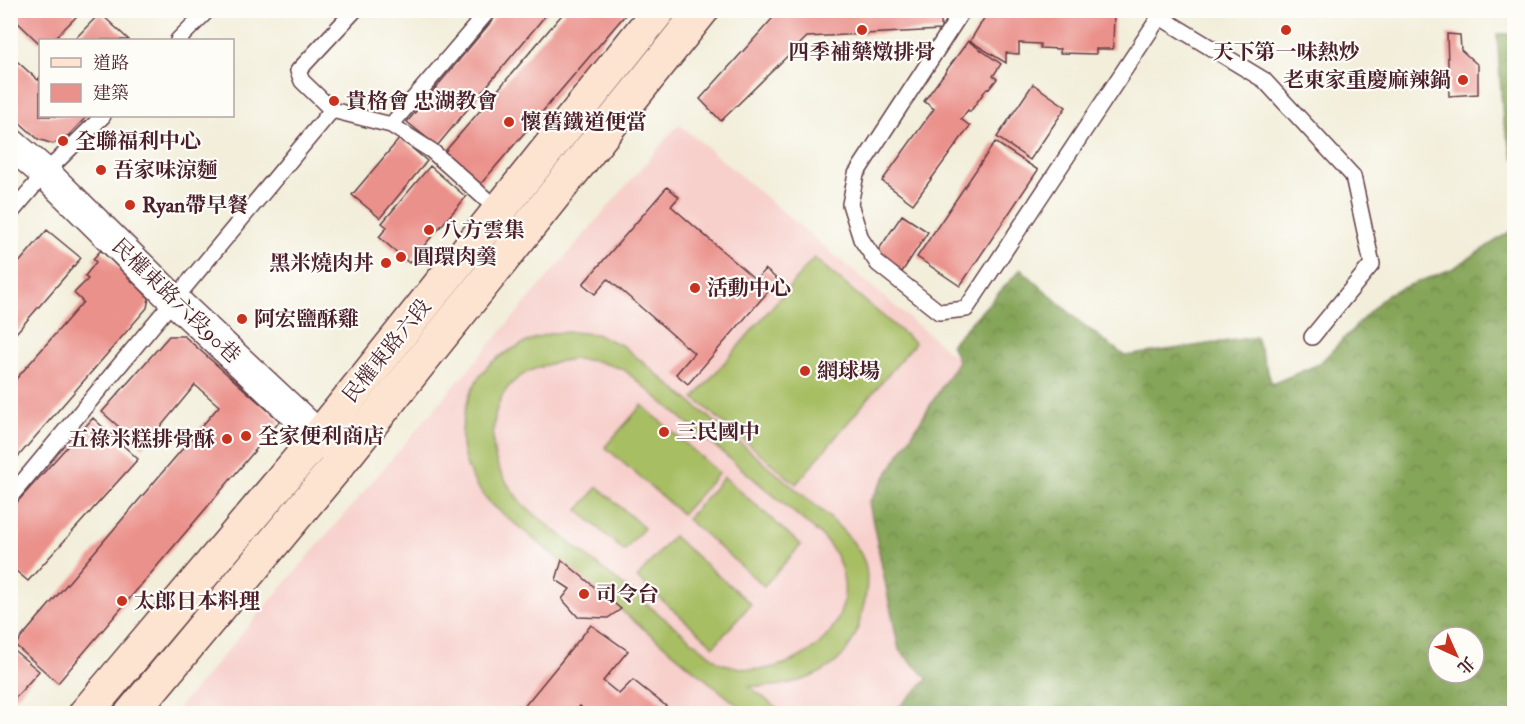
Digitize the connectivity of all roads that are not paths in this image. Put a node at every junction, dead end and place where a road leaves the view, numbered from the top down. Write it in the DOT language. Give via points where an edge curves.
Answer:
graph roads {
  1 [pos="208,10"];
  2 [pos="355,10"];
  3 [pos="489,10"];
  4 [pos="659,10"];
  5 [pos="702,10"];
  6 [pos="963,10"];
  7 [pos="1162,14"];
  8 [pos="179,39"];
  9 [pos="332,110"];
  10 [pos="102,117"];
  11 [pos="391,124"];
  12 [pos="10,143"];
  13 [pos="45,173"];
  14 [pos="499,211"];
  15 [pos="10,214"];
  16 [pos="174,300"];
  17 [pos="1312,338"];
  18 [pos="319,436"];
  19 [pos="342,459"];
  20 [pos="10,497"];
  21 [pos="85,714"];
  22 [pos="131,714"];
  1 -- 8 [label="lane"];
  2 -- 9 [label="lane" via="298,71 302,81"];
  3 -- 11 [label="lane"];
  4 -- 14 [label="main road, 民權東路六段"];
  5 -- 19 [label="main road, 民權東路六段"];
  6 -- 7 [label="lane" via="856,174 850,204 861,239 878,264 939,312 966,309"];
  7 -- 17 [label="lane" via="1264,80 1353,176 1372,264"];
  9 -- 11 [label="lane"];
  9 -- 16 [label="lane"];
  10 -- 13 [label="lane"];
  11 -- 14 [label="lane" via="432,151"];
  12 -- 13 [label="street, 民權東路六段90巷"];
  13 -- 15 [label="lane"];
  13 -- 16 [label="street, 民權東路六段90巷"];
  14 -- 18 [label="main road, 民權東路六段"];
  16 -- 18 [label="street, 民權東路六段90巷"];
  16 -- 20 [label="lane"];
  18 -- 19 [label="street, 民權東路六段90巷"];
  18 -- 21 [label="main road, 民權東路六段"];
  19 -- 22 [label="main road, 民權東路六段"];
}
